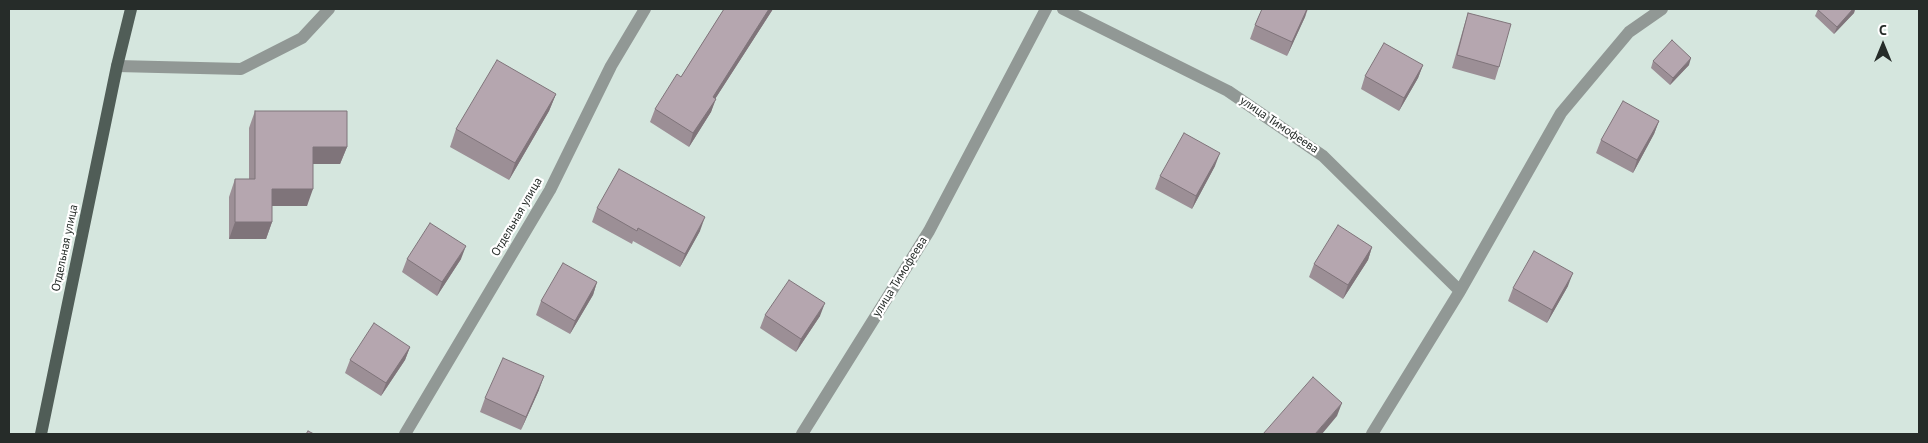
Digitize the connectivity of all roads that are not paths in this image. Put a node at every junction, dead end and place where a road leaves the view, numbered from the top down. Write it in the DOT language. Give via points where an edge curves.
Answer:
graph roads {
  1 [pos="131,9"];
  2 [pos="329,9"];
  3 [pos="645,9"];
  4 [pos="1046,9"];
  5 [pos="1063,9"];
  6 [pos="1662,9"];
  7 [pos="117,66"];
  8 [pos="1460,291"];
  9 [pos="41,434"];
  10 [pos="405,434"];
  11 [pos="802,434"];
  12 [pos="1372,434"];
  1 -- 7 [label="main road, Отдельная улица"];
  2 -- 7 [label="street" via="302,38 242,69"];
  3 -- 10 [label="street, Отдельная улица" via="611,66 550,190"];
  4 -- 11 [label="street, улица Тимофеева" via="929,230"];
  5 -- 8 [label="street, улица Тимофеева" via="1228,91 1323,156"];
  6 -- 8 [label="street" via="1629,32 1561,113"];
  7 -- 9 [label="main road, Отдельная улица"];
  8 -- 12 [label="street"];
}
